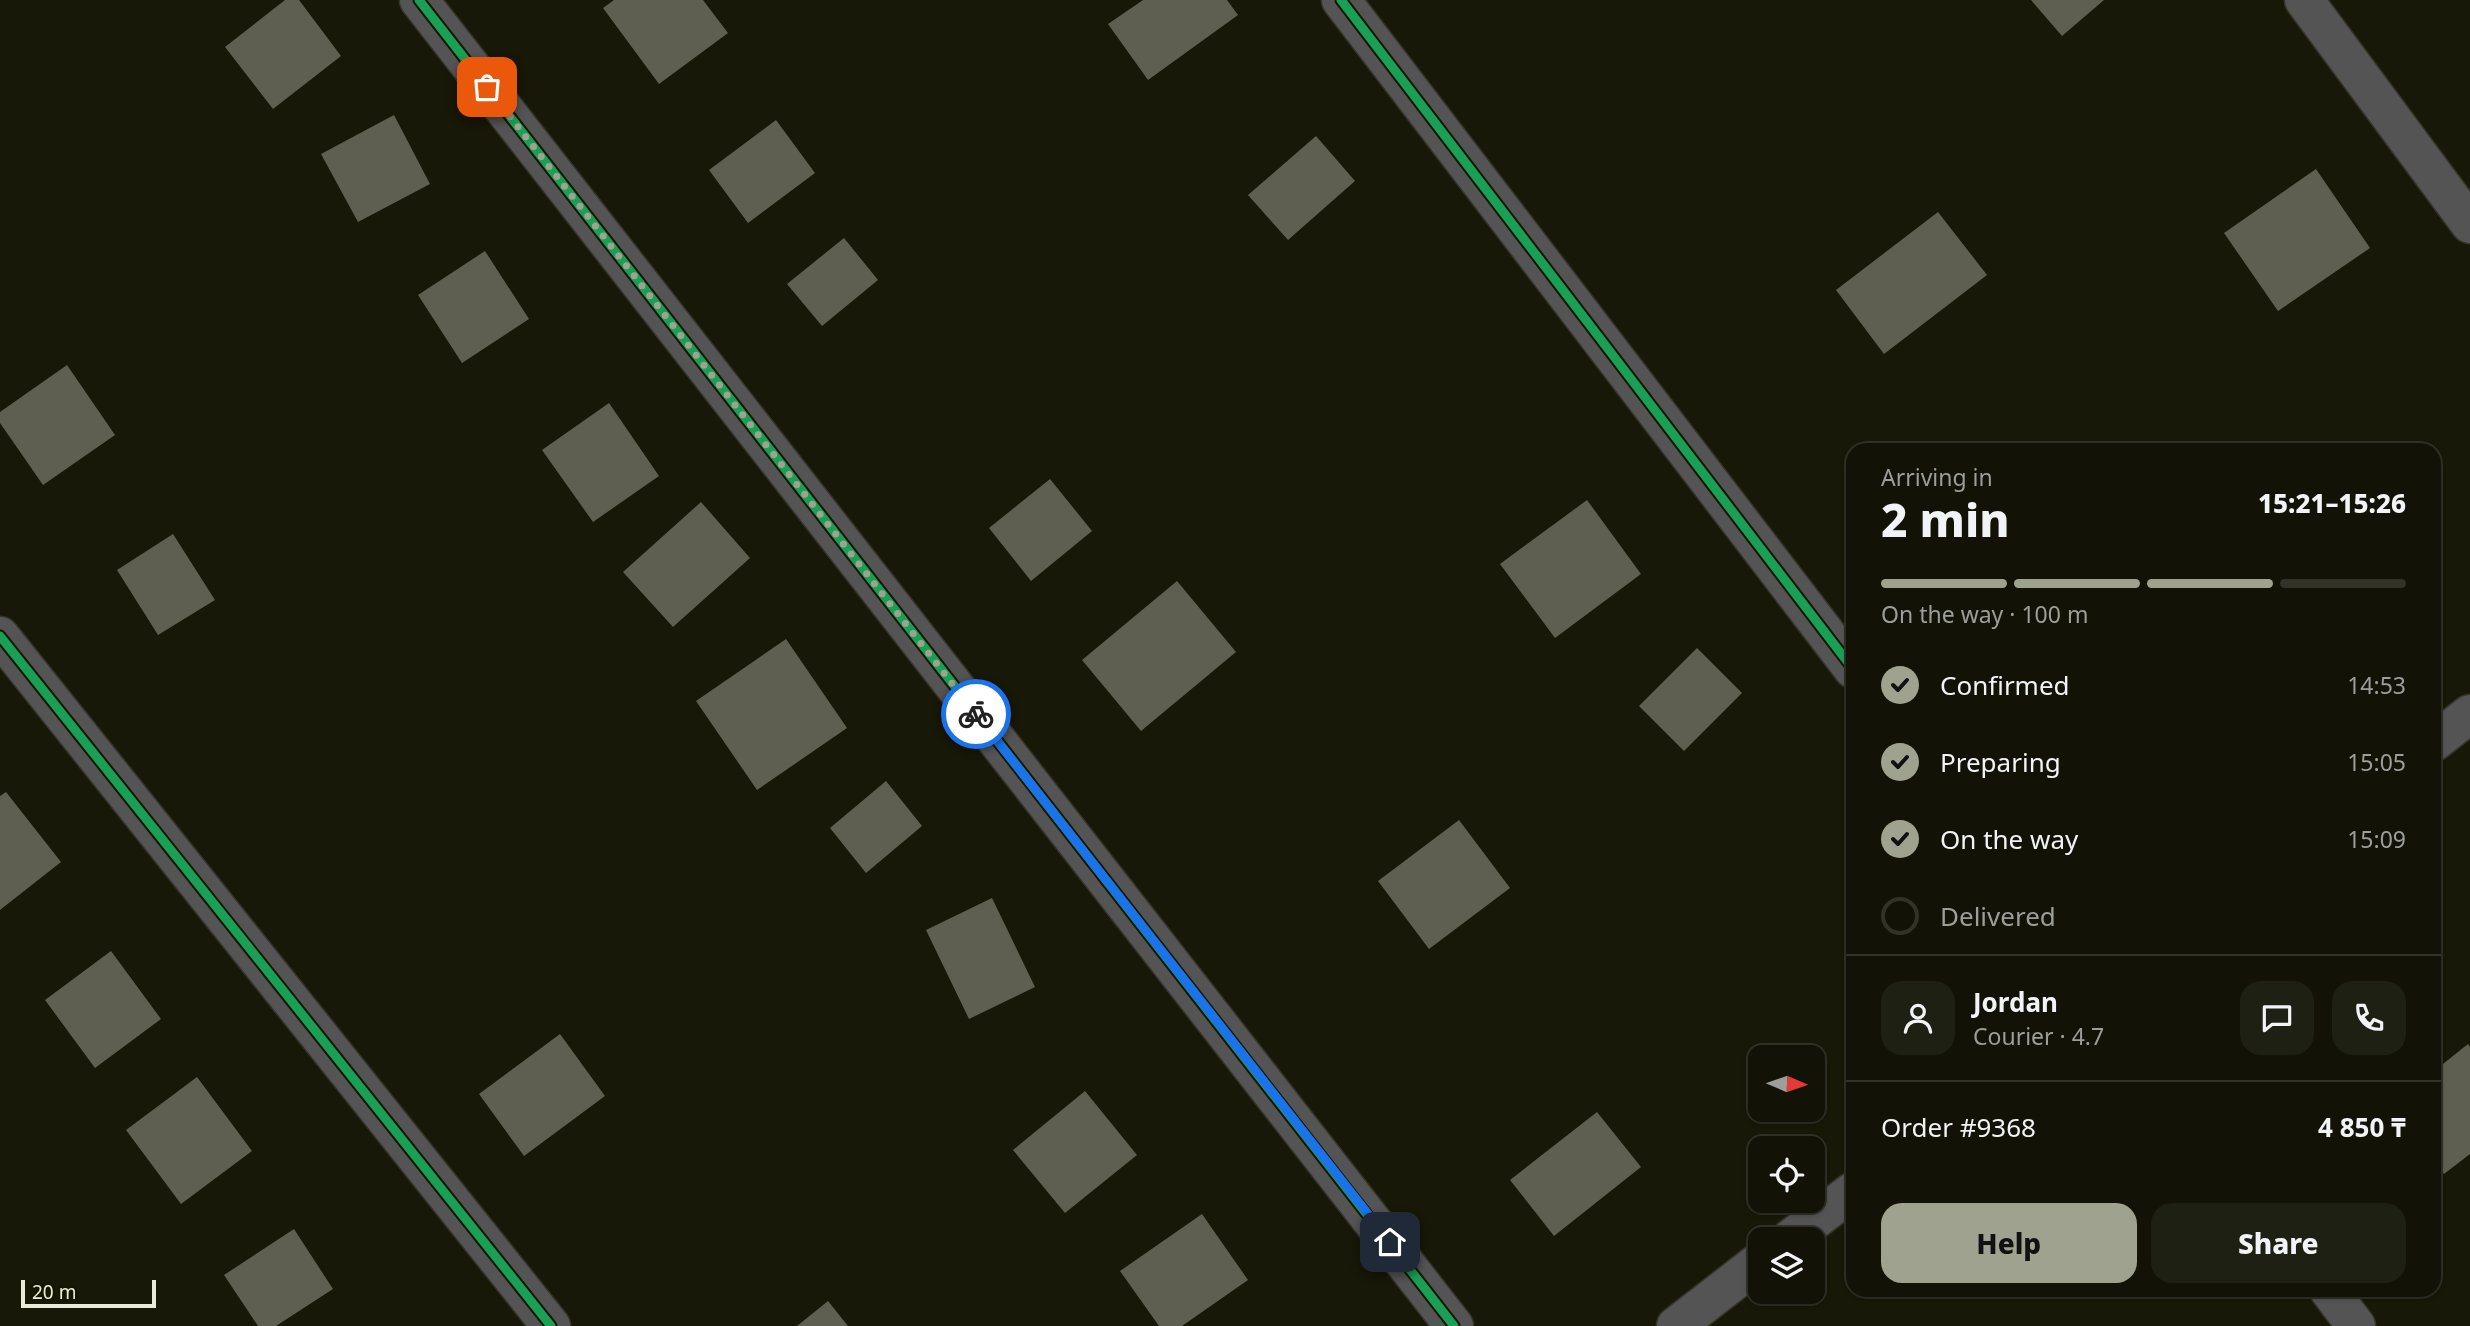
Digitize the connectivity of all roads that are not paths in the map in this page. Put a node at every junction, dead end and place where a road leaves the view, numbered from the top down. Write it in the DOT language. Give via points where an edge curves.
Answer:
graph roads {
  1 [pos="419,0"];
  2 [pos="1341,0"];
  3 [pos="2304,0"];
  4 [pos="2470,224"];
  5 [pos="0,636"];
  6 [pos="1846,660"];
  7 [pos="2470,714"];
  8 [pos="2441,737"];
  9 [pos="1846,1196"];
  10 [pos="1806,1227"];
  11 [pos="1748,1270"];
  12 [pos="2334,1297"];
  13 [pos="551,1326"];
  14 [pos="1454,1326"];
  15 [pos="1676,1326"];
  16 [pos="2356,1326"];
  1 -- 14 [label="street"];
  2 -- 6 [label="street"];
  3 -- 4 [label="street"];
  5 -- 13 [label="street"];
  7 -- 8 [label="street"];
  9 -- 10 [label="street"];
  11 -- 15 [label="street"];
  12 -- 16 [label="street"];
}
